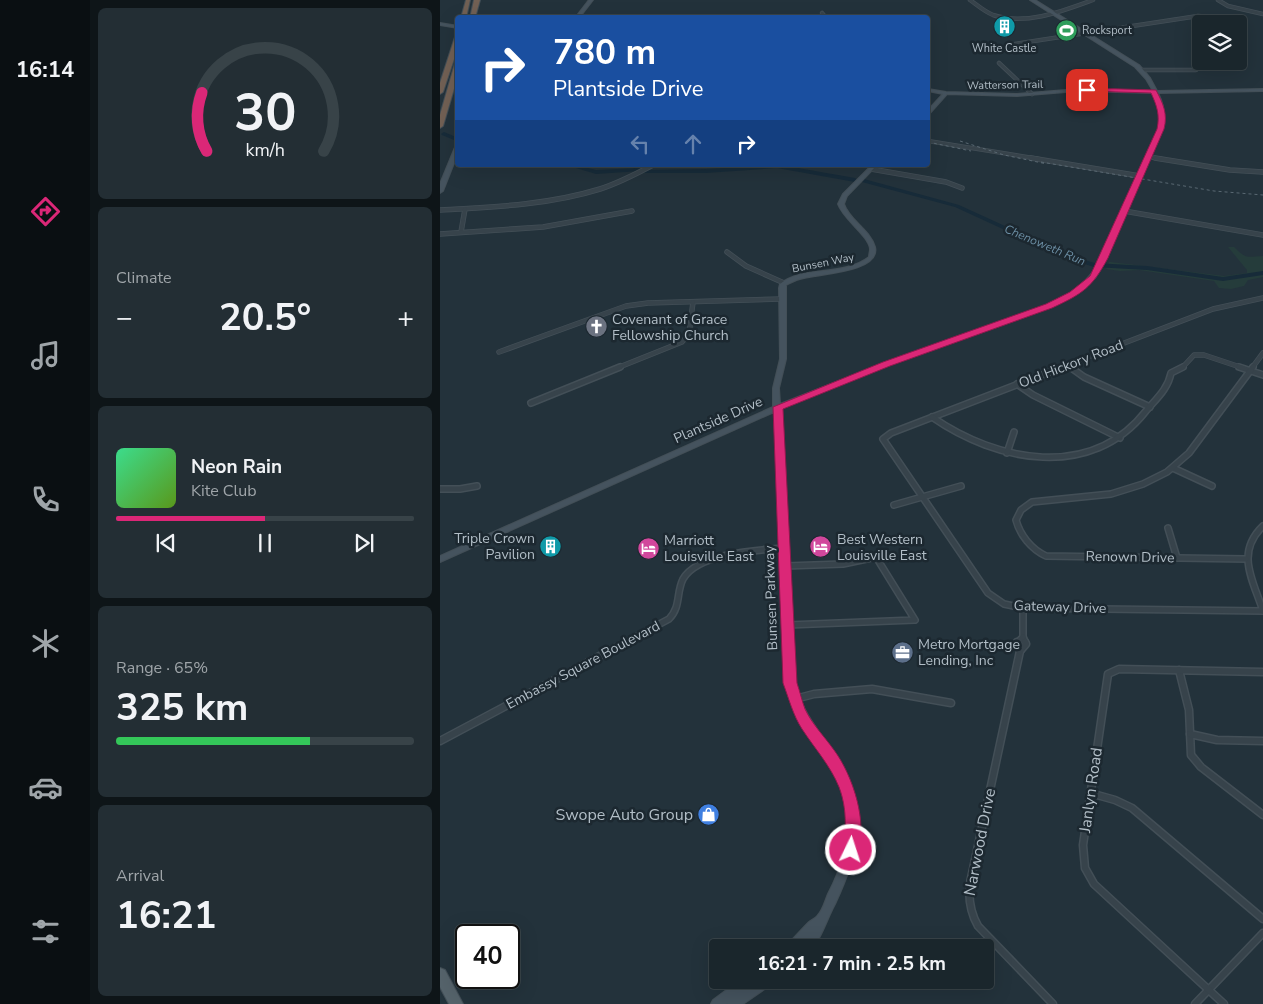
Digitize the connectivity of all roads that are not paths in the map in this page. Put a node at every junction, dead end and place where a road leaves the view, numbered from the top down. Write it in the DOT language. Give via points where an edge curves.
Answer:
graph roads {
  1 [pos="468,0"];
  2 [pos="477,0"];
  3 [pos="591,0"];
  4 [pos="970,0"];
  5 [pos="1032,0"];
  6 [pos="1093,0"];
  7 [pos="1218,0"];
  8 [pos="1052,12"];
  9 [pos="1263,14"];
  10 [pos="464,15"];
  11 [pos="473,15"];
  12 [pos="579,15"];
  13 [pos="1192,17"];
  14 [pos="441,25"];
  15 [pos="455,26"];
  16 [pos="1085,33"];
  17 [pos="1015,44"];
  18 [pos="455,46"];
  19 [pos="999,63"];
  20 [pos="1141,70"];
  21 [pos="1192,70"];
  22 [pos="455,74"];
  23 [pos="930,90"];
  24 [pos="1263,90"];
  25 [pos="440,92"];
  26 [pos="1154,92"];
  27 [pos="946,93"];
  28 [pos="1032,94"];
  29 [pos="930,110"];
  30 [pos="440,126"];
  31 [pos="930,141"];
  32 [pos="455,153"];
  33 [pos="1148,157"];
  34 [pos="648,167"];
  35 [pos="873,167"];
  36 [pos="1263,172"];
  37 [pos="1140,176"];
  38 [pos="962,188"];
  39 [pos="440,191"];
  40 [pos="466,209"];
  41 [pos="440,210"];
  42 [pos="632,211"];
  43 [pos="1124,211"];
  44 [pos="461,232"];
  45 [pos="440,234"];
  46 [pos="1263,235"];
  47 [pos="727,252"];
  48 [pos="784,283"];
  49 [pos="1263,298"];
  50 [pos="782,299"];
  51 [pos="693,302"];
  52 [pos="499,352"];
  53 [pos="1263,353"];
  54 [pos="1067,365"];
  55 [pos="1250,370"];
  56 [pos="1263,375"];
  57 [pos="1017,384"];
  58 [pos="531,403"];
  59 [pos="778,407"];
  60 [pos="1150,407"];
  61 [pos="932,417"];
  62 [pos="1014,432"];
  63 [pos="1120,438"];
  64 [pos="883,440"];
  65 [pos="1007,453"];
  66 [pos="1173,468"];
  67 [pos="477,486"];
  68 [pos="961,486"];
  69 [pos="1212,486"];
  70 [pos="440,489"];
  71 [pos="922,497"];
  72 [pos="894,505"];
  73 [pos="1263,526"];
  74 [pos="1168,528"];
  75 [pos="785,548"];
  76 [pos="1177,558"];
  77 [pos="1246,558"];
  78 [pos="440,559"];
  79 [pos="786,566"];
  80 [pos="1023,608"];
  81 [pos="1263,611"];
  82 [pos="788,626"];
  83 [pos="1179,670"];
  84 [pos="1263,672"];
  85 [pos="794,699"];
  86 [pos="951,703"];
  87 [pos="1190,734"];
  88 [pos="440,741"];
  89 [pos="1263,741"];
  90 [pos="1090,793"];
  91 [pos="1263,816"];
  92 [pos="824,917"];
  93 [pos="1263,919"];
  94 [pos="1263,933"];
  95 [pos="801,939"];
  96 [pos="812,939"];
  97 [pos="440,974"];
  98 [pos="737,989"];
  99 [pos="755,989"];
  100 [pos="1209,990"];
  101 [pos="456,1004"];
  102 [pos="717,1004"];
  103 [pos="733,1004"];
  104 [pos="1053,1004"];
  105 [pos="1195,1004"];
  106 [pos="1224,1004"];
  1 -- 10 [label="highway"];
  2 -- 11 [label="highway"];
  3 -- 12 [label="street"];
  4 -- 8 [label="street" via="990,14 1004,17"];
  5 -- 8 [label="street, Plantside Drive"];
  6 -- 8 [label="street"];
  7 -- 9 [label="street"];
  8 -- 16 [label="street, Plantside Drive"];
  13 -- 16 [label="street"];
  14 -- 15 [label="street"];
  16 -- 17 [label="street"];
  16 -- 20 [label="street, Plantside Drive"];
  18 -- 25 [label="highway"];
  19 -- 28 [label="street"];
  20 -- 21 [label="street"];
  20 -- 26 [label="street, Plantside Drive"];
  22 -- 30 [label="highway"];
  23 -- 27 [label="street, Watterson Trail"];
  24 -- 26 [label="street, Watterson Trail"];
  26 -- 28 [label="street, Watterson Trail" via="1078,90"];
  26 -- 33 [label="street, Plantside Drive" via="1162,109 1162,121"];
  27 -- 28 [label="street, Watterson Trail"];
  27 -- 29 [label="street"];
  31 -- 37 [label="street"];
  32 -- 39 [label="street"];
  33 -- 36 [label="street" via="1220,169"];
  33 -- 37 [label="street, Plantside Drive"];
  34 -- 40 [label="street" via="615,183 571,197"];
  35 -- 38 [label="street"];
  35 -- 48 [label="street, Bunsen Way" via="841,204 872,245 872,258 855,268 798,276"];
  37 -- 43 [label="street, Plantside Drive"];
  40 -- 41 [label="street"];
  40 -- 44 [label="street"];
  42 -- 44 [label="street" via="543,227"];
  43 -- 46 [label="street"];
  43 -- 59 [label="street, Plantside Drive" via="1097,270 1081,290 1049,306"];
  44 -- 45 [label="street"];
  47 -- 48 [label="street" via="732,258"];
  48 -- 50 [label="street, Bunsen Way"];
  49 -- 54 [label="street, Old Hickory Road" via="1213,309"];
  50 -- 51 [label="street"];
  50 -- 59 [label="street, Bunsen Way" via="783,360 776,388"];
  51 -- 52 [label="street" via="648,303 619,308"];
  51 -- 58 [label="street" via="689,334 682,342"];
  53 -- 55 [label="street"];
  54 -- 57 [label="street, Old Hickory Road"];
  54 -- 60 [label="street" via="1084,377"];
  55 -- 56 [label="street"];
  55 -- 60 [label="street" via="1198,354 1192,356 1182,368 1171,373 1169,382"];
  55 -- 66 [label="street" via="1201,439"];
  57 -- 61 [label="street, Old Hickory Road"];
  57 -- 63 [label="street"];
  59 -- 75 [label="street, Bunsen Parkway"];
  59 -- 78 [label="street, Plantside Drive"];
  60 -- 63 [label="street"];
  61 -- 64 [label="street, Old Hickory Road" via="887,435"];
  61 -- 65 [label="street" via="970,441"];
  62 -- 65 [label="street"];
  63 -- 65 [label="street" via="1068,455 1039,457"];
  64 -- 71 [label="street, Gateway Drive"];
  66 -- 69 [label="street"];
  66 -- 76 [label="street, Renown Drive" via="1143,484 1111,494 1032,502 1017,516 1017,526 1037,552 1046,556"];
  67 -- 70 [label="street"];
  68 -- 71 [label="street"];
  71 -- 72 [label="street"];
  71 -- 80 [label="street, Gateway Drive" via="992,598"];
  73 -- 77 [label="street" via="1248,542"];
  74 -- 76 [label="street"];
  75 -- 79 [label="street, Bunsen Parkway"];
  75 -- 88 [label="street, Embassy Square Boulevard" via="746,552 694,567 684,577 679,607 669,619"];
  76 -- 77 [label="street, Renown Drive"];
  77 -- 81 [label="street"];
  79 -- 82 [label="street, Bunsen Parkway"];
  79 -- 82 [label="street" via="844,564 876,557 915,620"];
  80 -- 81 [label="street, Gateway Drive"];
  80 -- 104 [label="street, Narwood Drive" via="1026,644 1020,651 968,900 978,926"];
  82 -- 85 [label="street, Bunsen Parkway"];
  83 -- 84 [label="street, Janlyn Road"];
  83 -- 87 [label="street" via="1189,710"];
  83 -- 90 [label="street, Janlyn Road" via="1119,670 1108,674"];
  85 -- 86 [label="street" via="872,689"];
  85 -- 92 [label="street, Bunsen Parkway" via="808,726 840,772 851,804 851,850"];
  87 -- 89 [label="street" via="1217,740"];
  87 -- 91 [label="street" via="1189,751 1195,762"];
  90 -- 93 [label="street" via="1132,808"];
  90 -- 100 [label="street, Janlyn Road" via="1083,852 1090,878"];
  92 -- 95 [label="street, Bunsen Parkway"];
  92 -- 96 [label="street, Bunsen Parkway"];
  94 -- 100 [label="street"];
  97 -- 101 [label="main road"];
  98 -- 102 [label="street"];
  99 -- 103 [label="street"];
  100 -- 105 [label="street"];
  100 -- 106 [label="street, Janlyn Road"];
}
